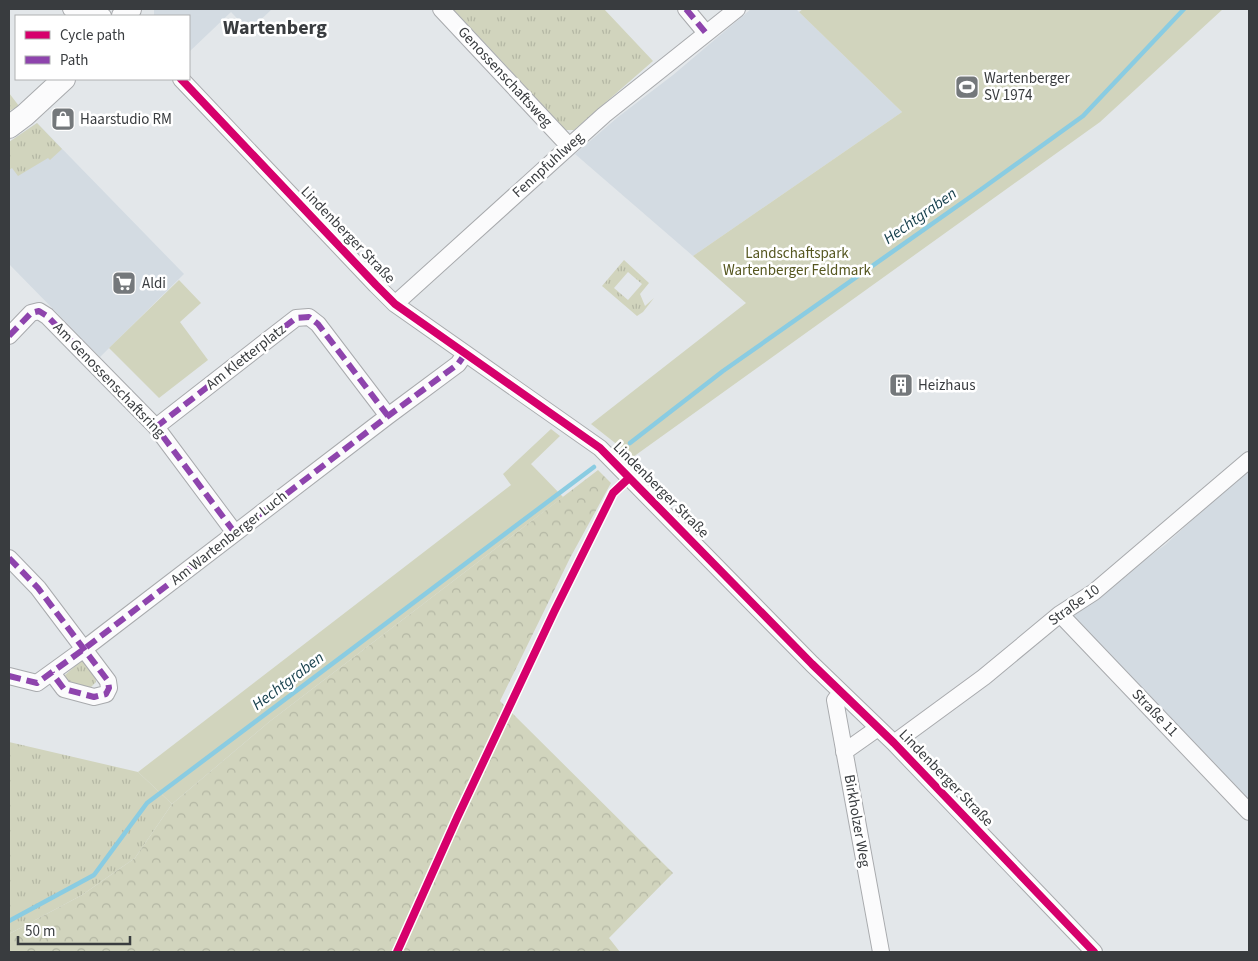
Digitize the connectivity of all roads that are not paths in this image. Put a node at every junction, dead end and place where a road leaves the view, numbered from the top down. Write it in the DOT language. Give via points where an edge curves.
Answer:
graph roads {
  1 [pos="71,9"];
  2 [pos="441,9"];
  3 [pos="686,9"];
  4 [pos="737,9"];
  5 [pos="98,15"];
  6 [pos="706,33"];
  7 [pos="63,80"];
  8 [pos="182,80"];
  9 [pos="9,127"];
  10 [pos="569,146"];
  11 [pos="396,304"];
  12 [pos="9,336"];
  13 [pos="465,354"];
  14 [pos="388,416"];
  15 [pos="156,427"];
  16 [pos="1249,460"];
  17 [pos="235,533"];
  18 [pos="9,558"];
  19 [pos="1060,614"];
  20 [pos="84,649"];
  21 [pos="52,673"];
  22 [pos="9,676"];
  23 [pos="841,693"];
  24 [pos="878,728"];
  25 [pos="894,743"];
  26 [pos="844,752"];
  27 [pos="1249,812"];
  28 [pos="880,952"];
  29 [pos="1094,952"];
  1 -- 5 [label="street"];
  2 -- 10 [label="street, Genossenschaftsweg"];
  3 -- 6 [label="street"];
  4 -- 6 [label="street, Fennpfuhlweg"];
  6 -- 10 [label="street, Fennpfuhlweg"];
  7 -- 9 [label="main road"];
  8 -- 11 [label="street, Lindenberger Straße"];
  10 -- 11 [label="street, Fennpfuhlweg"];
  11 -- 13 [label="street, Lindenberger Straße"];
  12 -- 15 [label="street, Am Genossenschaftsring" via="31,313 39,311"];
  13 -- 14 [label="street, Am Wartenberger Luch" via="458,364"];
  13 -- 23 [label="street, Lindenberger Straße" via="600,448"];
  14 -- 15 [label="street, Am Kletterplatz" via="318,324 309,317 296,318"];
  14 -- 17 [label="street, Am Wartenberger Luch"];
  15 -- 17 [label="street, Am Genossenschaftsring"];
  16 -- 19 [label="street, Straße 10" via="1094,592"];
  17 -- 20 [label="street, Am Wartenberger Luch"];
  18 -- 20 [label="street" via="38,588"];
  19 -- 25 [label="street, Straße 10" via="984,677"];
  19 -- 27 [label="street, Straße 11"];
  20 -- 21 [label="street, Am Wartenberger Luch"];
  20 -- 21 [label="street" via="108,680 106,694 94,697 64,689"];
  21 -- 22 [label="street, Am Wartenberger Luch" via="37,683"];
  23 -- 24 [label="street, Lindenberger Straße"];
  23 -- 26 [label="street, Birkholzer Weg" via="834,700"];
  24 -- 25 [label="street, Lindenberger Straße"];
  24 -- 26 [label="street"];
  25 -- 29 [label="street, Lindenberger Straße"];
  26 -- 28 [label="street, Birkholzer Weg"];
}
